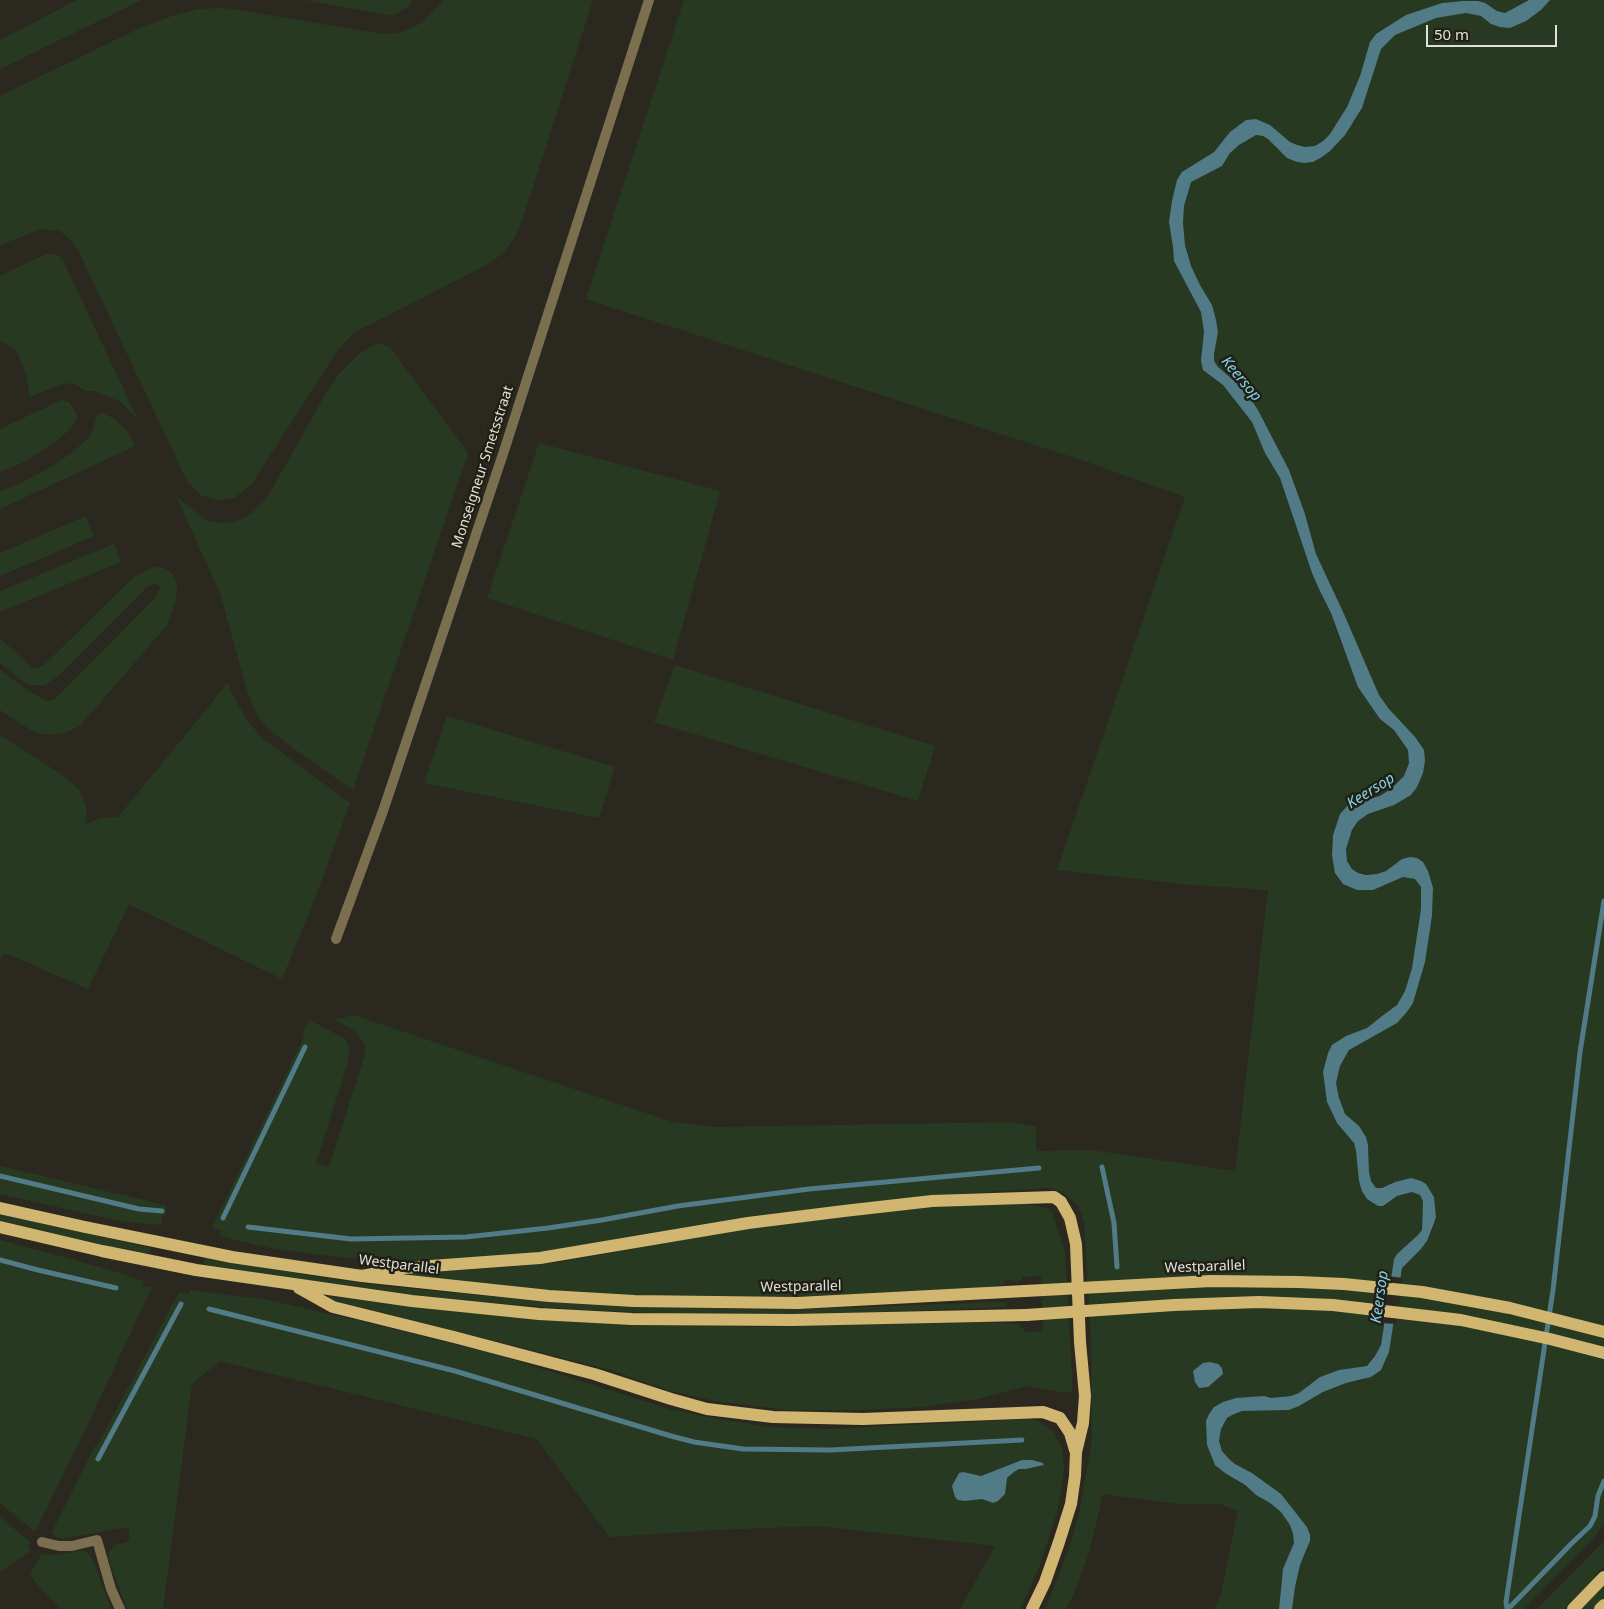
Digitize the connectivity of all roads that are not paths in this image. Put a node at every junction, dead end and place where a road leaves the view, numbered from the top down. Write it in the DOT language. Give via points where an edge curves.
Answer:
graph roads {
  1 [pos="648,0"];
  2 [pos="336,939"];
  3 [pos="0,1208"];
  4 [pos="0,1227"];
  5 [pos="362,1276"];
  6 [pos="292,1284"];
  7 [pos="1604,1332"];
  8 [pos="1604,1353"];
  9 [pos="1076,1452"];
  10 [pos="42,1542"];
  11 [pos="1604,1577"];
  12 [pos="1604,1605"];
  13 [pos="120,1609"];
  14 [pos="1032,1609"];
  15 [pos="1573,1609"];
  16 [pos="1600,1609"];
  1 -- 2 [label="street, Monseigneur Smetsstraat" via="499,464 383,812"];
  3 -- 5 [label="main road, Westparallel" via="232,1257"];
  4 -- 6 [label="main road" via="170,1265"];
  5 -- 7 [label="main road, Westparallel, bridge" via="549,1296 634,1301 798,1303 1212,1281 1290,1281 1422,1292 1510,1308"];
  5 -- 9 [label="main road" via="404,1268 549,1257 748,1223 853,1210 932,1202 1054,1197 1061,1202 1070,1218 1076,1244 1085,1396"];
  6 -- 8 [label="main road, bridge" via="456,1306 632,1319 793,1320 1026,1315 1174,1305 1333,1305 1461,1320"];
  6 -- 9 [label="main road" via="333,1307 594,1374 707,1409 773,1417 863,1419 1043,1412 1060,1418 1070,1433"];
  9 -- 14 [label="main road" via="1071,1504 1045,1582"];
  10 -- 13 [label="street" via="72,1546 96,1540"];
  11 -- 15 [label="main road"];
  12 -- 16 [label="main road"];
}
